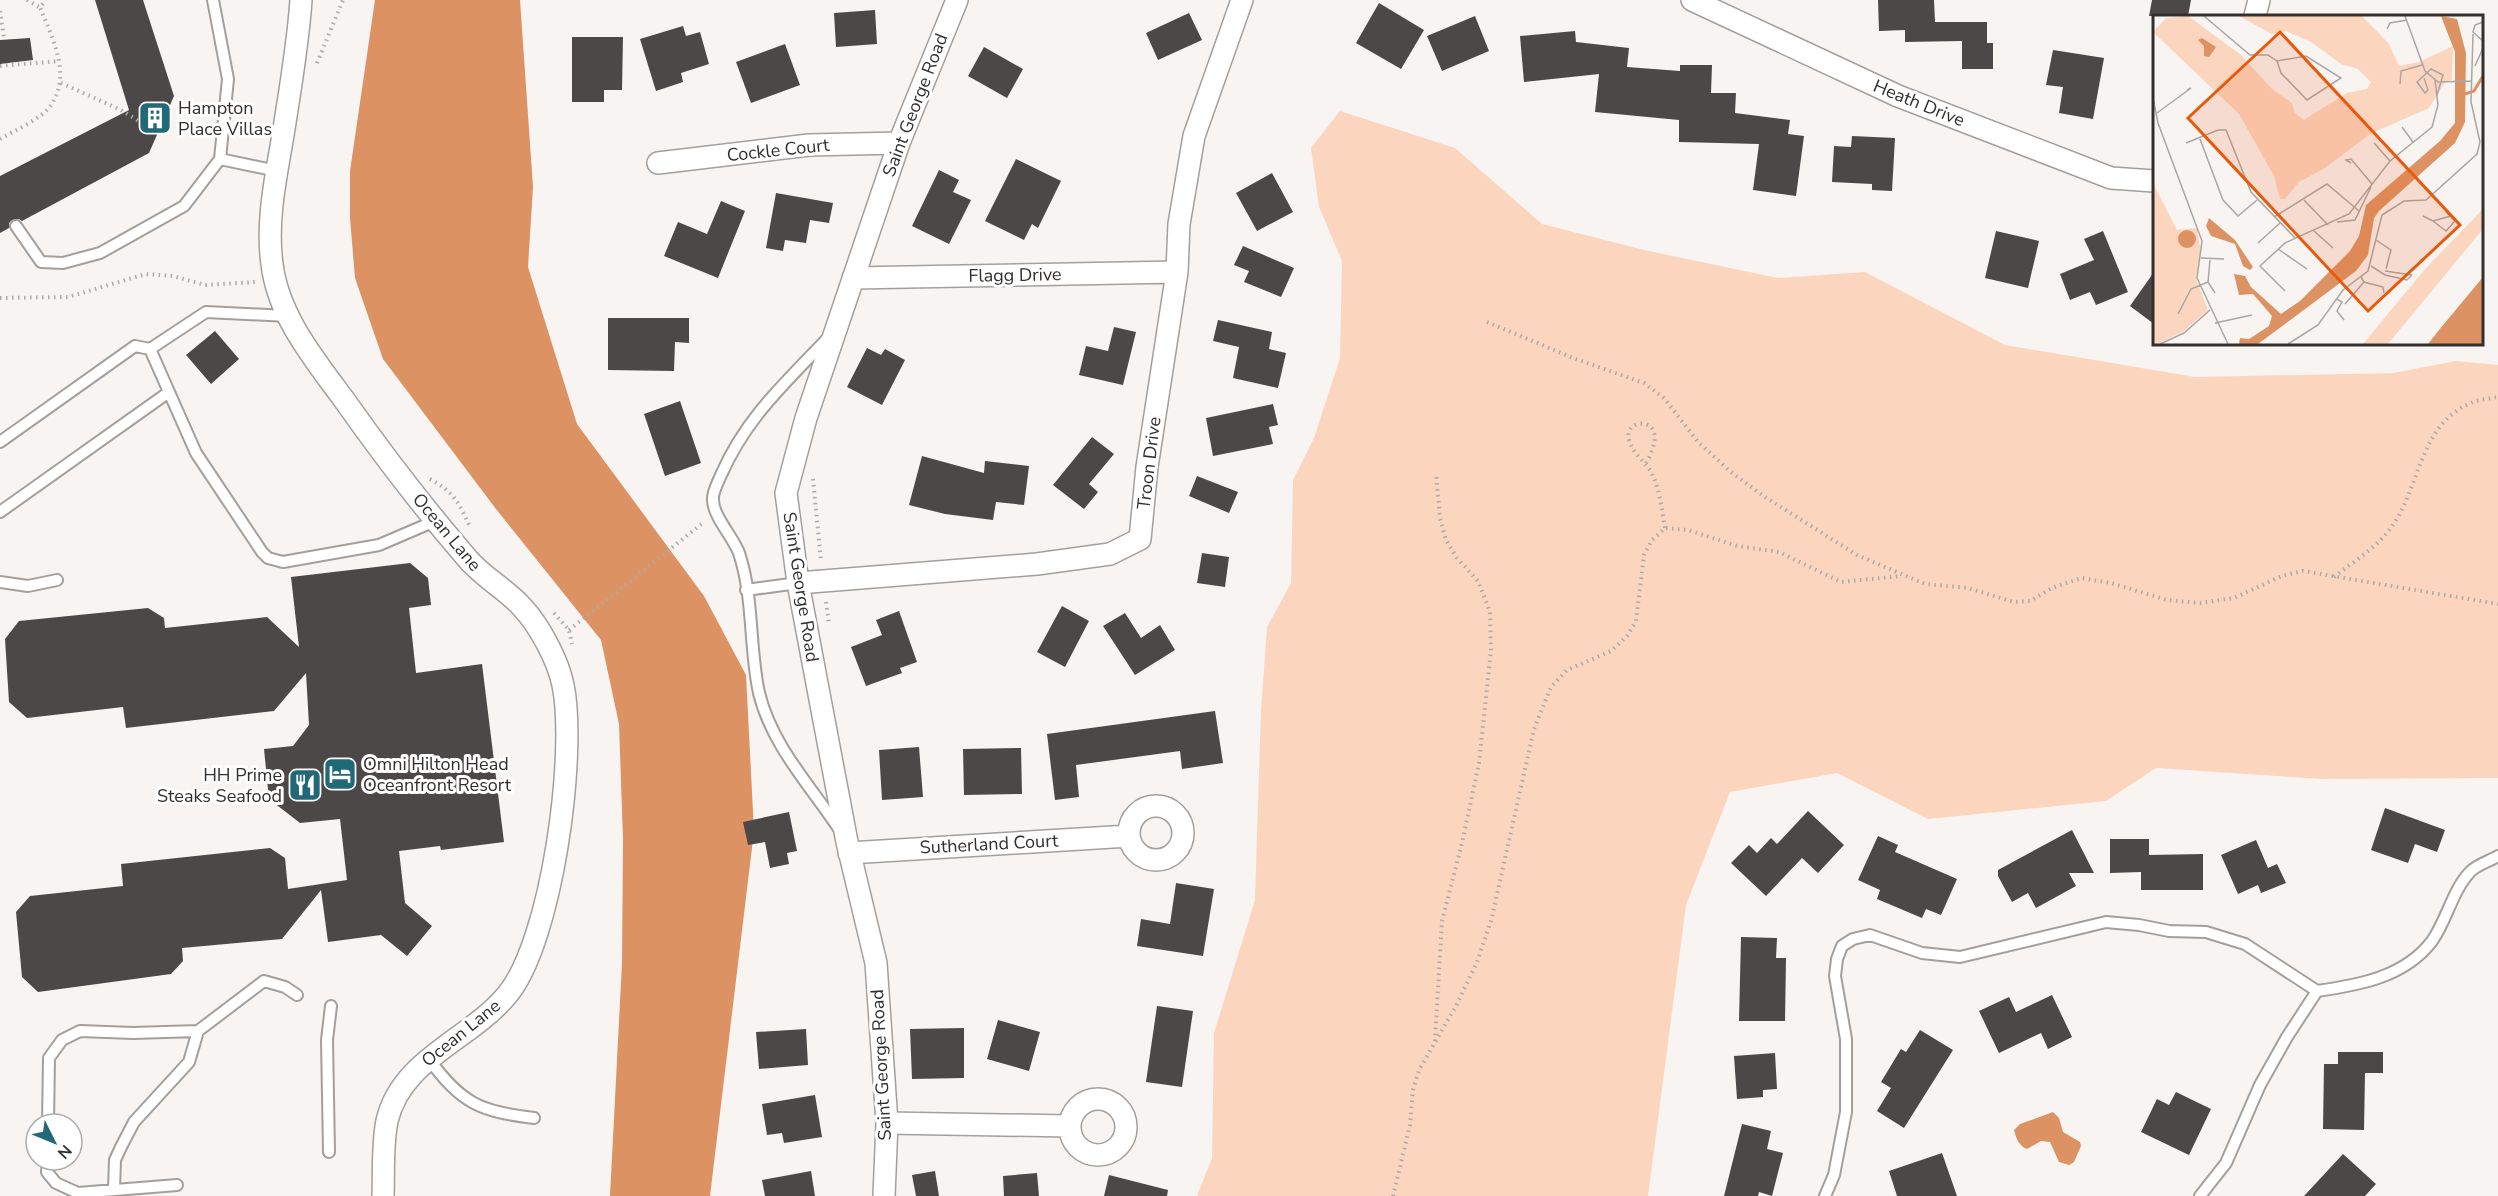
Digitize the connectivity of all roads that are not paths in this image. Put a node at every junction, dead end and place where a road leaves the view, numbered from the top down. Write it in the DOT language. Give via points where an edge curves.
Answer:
graph roads {
  1 [pos="213,0"];
  2 [pos="301,0"];
  3 [pos="957,0"];
  4 [pos="1242,0"];
  5 [pos="1692,0"];
  6 [pos="2259,0"];
  7 [pos="2255,15"];
  8 [pos="899,143"];
  9 [pos="219,159"];
  10 [pos="658,163"];
  11 [pos="277,171"];
  12 [pos="2153,181"];
  13 [pos="16,226"];
  14 [pos="1177,272"];
  15 [pos="853,278"];
  16 [pos="288,316"];
  17 [pos="835,330"];
  18 [pos="150,349"];
  19 [pos="169,393"];
  20 [pos="0,442"];
  21 [pos="0,512"];
  22 [pos="435,521"];
  23 [pos="57,580"];
  24 [pos="0,582"];
  25 [pos="798,582"];
  26 [pos="746,590"];
  27 [pos="1129,837"];
  28 [pos="848,847"];
  29 [pos="2498,856"];
  30 [pos="2317,991"];
  31 [pos="297,995"];
  32 [pos="331,1006"];
  33 [pos="198,1031"];
  34 [pos="428,1058"];
  35 [pos="48,1112"];
  36 [pos="534,1118"];
  37 [pos="886,1124"];
  38 [pos="1070,1126"];
  39 [pos="329,1152"];
  40 [pos="47,1172"];
  41 [pos="177,1185"];
  42 [pos="114,1189"];
  43 [pos="383,1196"];
  44 [pos="884,1196"];
  45 [pos="1824,1196"];
  46 [pos="2200,1196"];
  1 -- 9 [label="lane" via="228,79"];
  2 -- 11 [label="street, Ocean Lane"];
  3 -- 8 [label="street, Saint George Road"];
  4 -- 14 [label="street, Troon Drive" via="1194,136 1179,224"];
  5 -- 12 [label="street, Heath Drive" via="1898,96 2111,178"];
  6 -- 7 [label="street"];
  8 -- 10 [label="street, Cockle Court" via="809,146"];
  8 -- 15 [label="street, Saint George Road"];
  9 -- 11 [label="lane"];
  9 -- 13 [label="lane" via="184,206 100,254 63,263 41,262"];
  11 -- 16 [label="street, Ocean Lane" via="270,237 274,278"];
  14 -- 15 [label="street, Flagg Drive"];
  14 -- 25 [label="street, Troon Drive" via="1140,538 1110,554 1037,564"];
  15 -- 17 [label="street, Saint George Road"];
  16 -- 18 [label="lane" via="206,312"];
  16 -- 22 [label="street, Ocean Lane" via="369,435"];
  17 -- 25 [label="street, Saint George Road" via="786,493"];
  17 -- 26 [label="lane" via="754,416 718,482 712,500 739,552"];
  18 -- 19 [label="lane"];
  18 -- 20 [label="lane" via="135,346"];
  19 -- 21 [label="lane"];
  19 -- 22 [label="lane" via="196,453 268,558 283,562 379,545"];
  22 -- 34 [label="street, Ocean Lane" via="475,569 522,607 548,645 563,683 567,720 558,832 542,917 527,962 509,993 491,1012"];
  23 -- 24 [label="lane" via="28,586"];
  25 -- 26 [label="lane, Troon Drive"];
  25 -- 28 [label="street, Saint George Road"];
  26 -- 28 [label="lane" via="759,693 769,723 781,748"];
  27 -- 28 [label="street, Sutherland Court"];
  28 -- 37 [label="street, Saint George Road" via="876,963"];
  29 -- 30 [label="lane" via="2471,871 2432,940 2413,961 2366,982"];
  30 -- 45 [label="lane" via="2245,944 2206,932 2169,932 2106,922 1960,957 1922,953 1870,935 1853,939 1842,946 1835,976 1846,1039 1846,1112 1834,1175"];
  30 -- 46 [label="lane" via="2260,1085 2226,1163"];
  31 -- 33 [label="lane" via="264,981"];
  32 -- 39 [label="lane" via="327,1040"];
  33 -- 35 [label="lane" via="80,1031 62,1040 48,1058"];
  33 -- 42 [label="lane" via="189,1062 135,1122 121,1147 115,1160"];
  34 -- 36 [label="lane" via="453,1089 470,1101 496,1113"];
  34 -- 43 [label="street, Ocean Lane" via="392,1104 386,1123"];
  37 -- 38 [label="street"];
  37 -- 44 [label="street, Saint George Road"];
  40 -- 42 [label="lane" via="56,1183 78,1193"];
  41 -- 42 [label="lane"];
}
